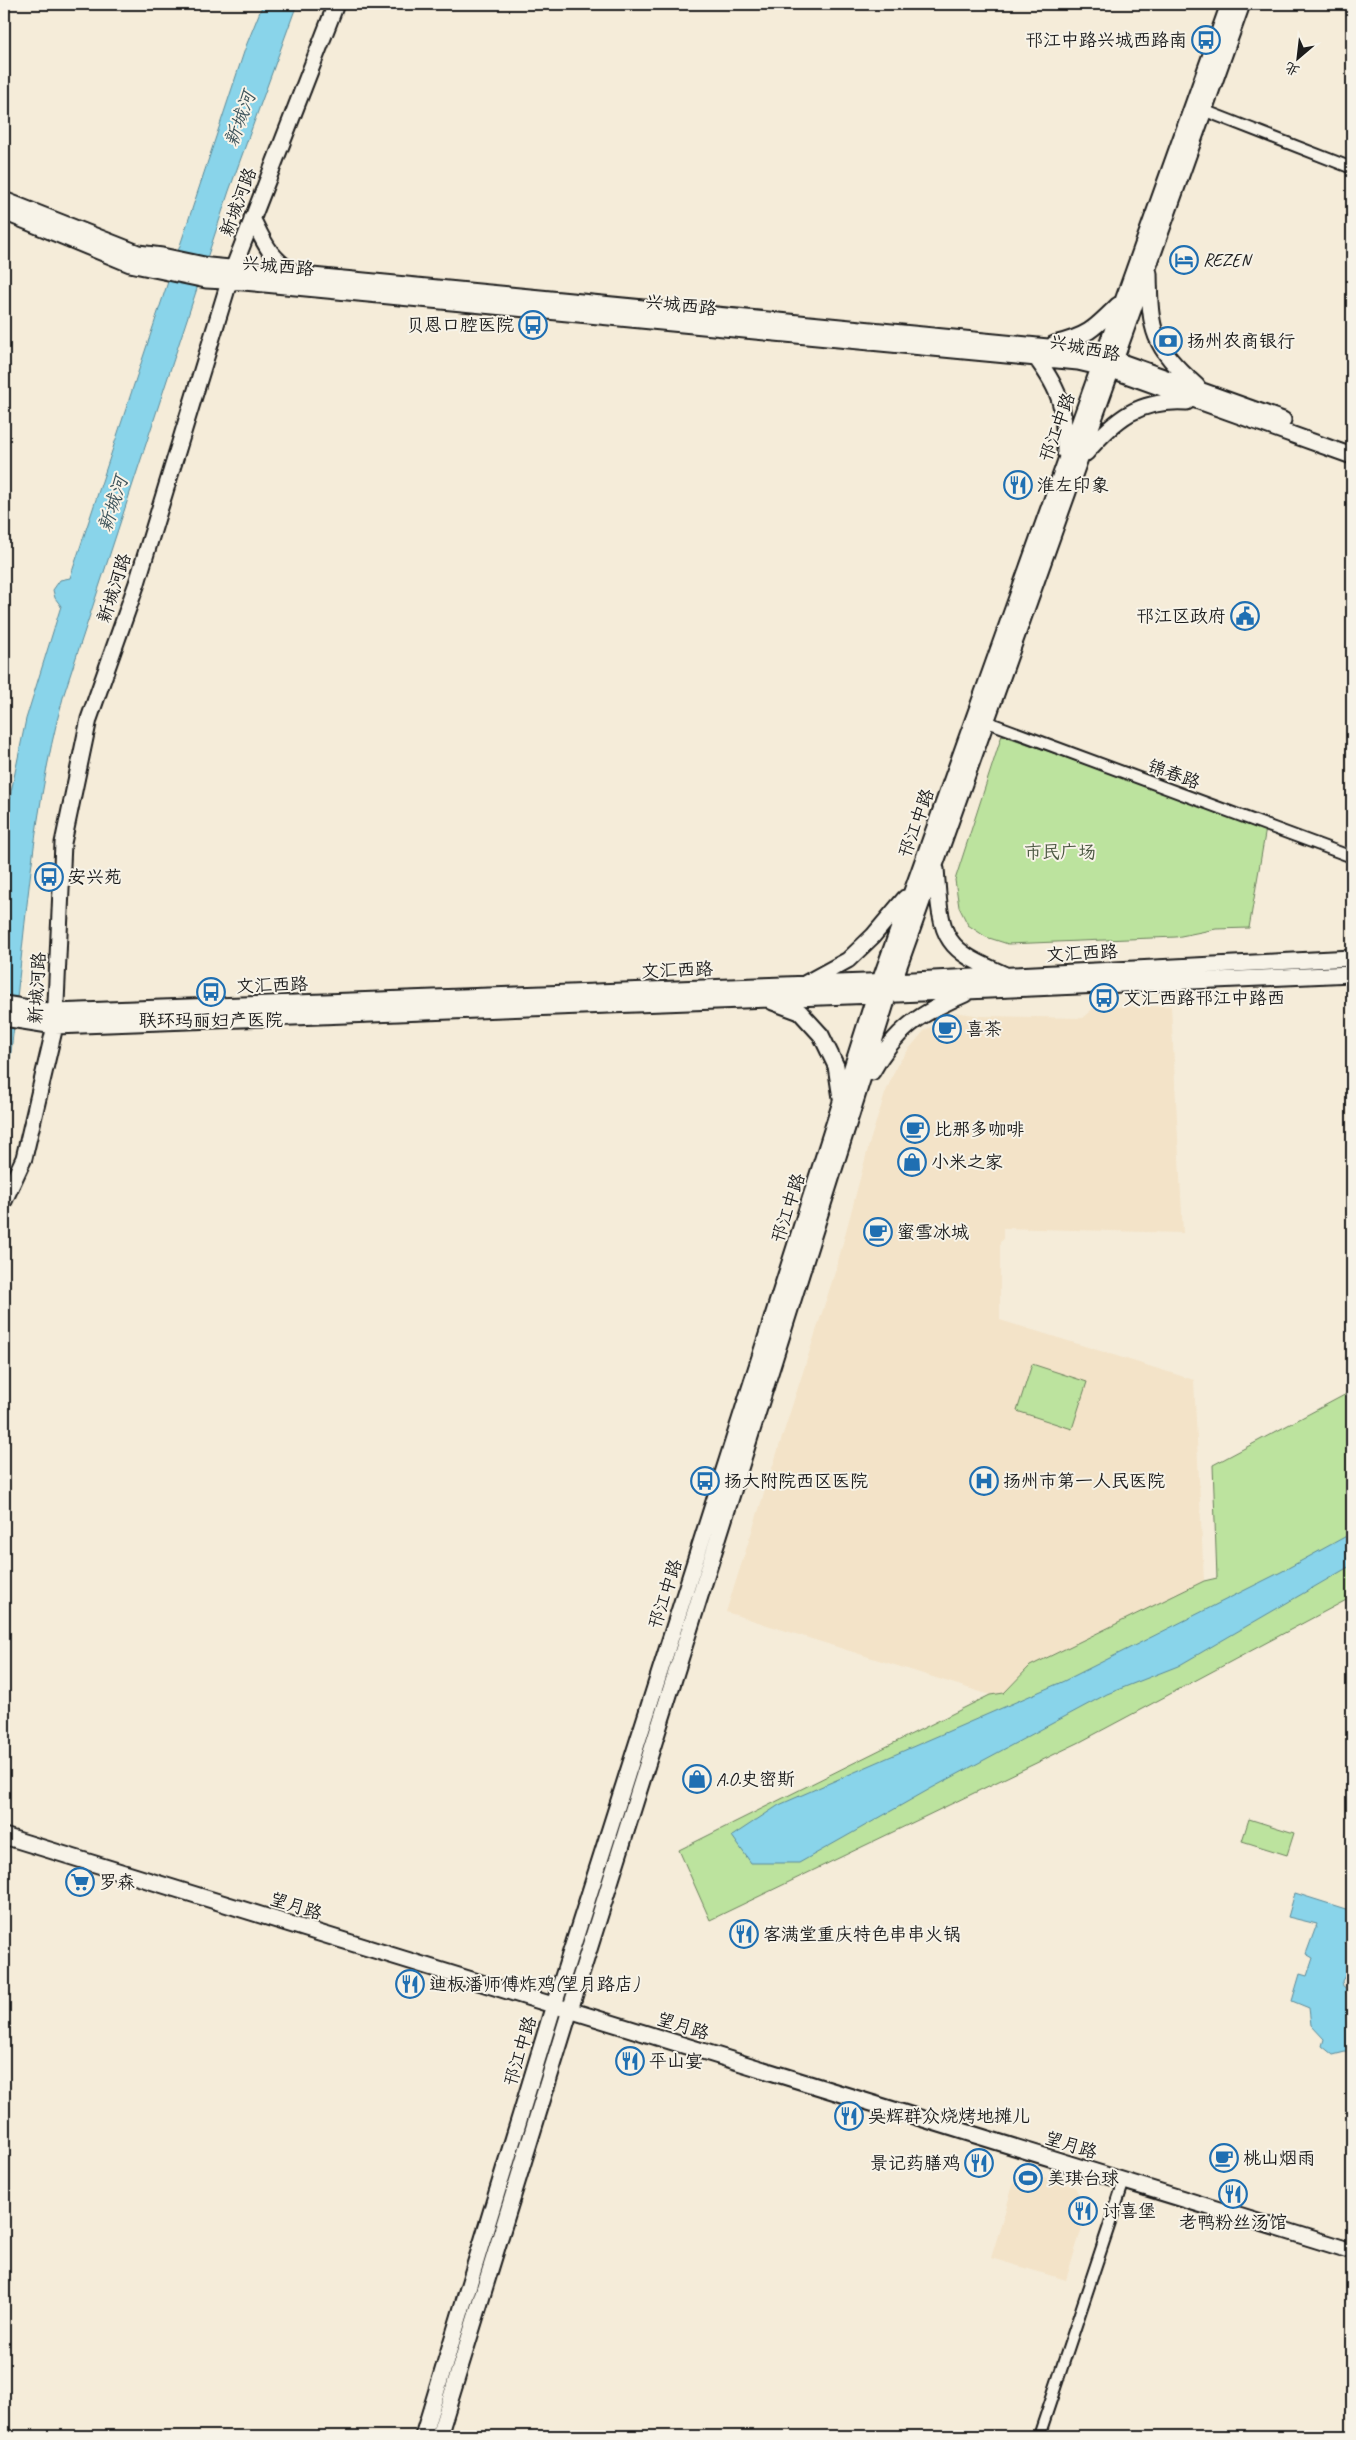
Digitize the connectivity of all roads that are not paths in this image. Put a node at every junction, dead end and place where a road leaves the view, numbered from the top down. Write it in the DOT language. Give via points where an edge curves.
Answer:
graph roads {
  1 [pos="336,4"];
  2 [pos="1229,4"];
  3 [pos="1242,4"];
  4 [pos="1203,110"];
  5 [pos="1352,168"];
  6 [pos="4,200"];
  7 [pos="4,212"];
  8 [pos="252,218"];
  9 [pos="1148,263"];
  10 [pos="169,264"];
  11 [pos="232,275"];
  12 [pos="301,276"];
  13 [pos="1121,302"];
  14 [pos="1038,352"];
  15 [pos="1107,363"];
  16 [pos="1202,397"];
  17 [pos="1352,444"];
  18 [pos="1352,456"];
  19 [pos="1072,461"];
  20 [pos="985,721"];
  21 [pos="1352,857"];
  22 [pos="935,864"];
  23 [pos="912,889"];
  24 [pos="1352,958"];
  25 [pos="1352,974"];
  26 [pos="1006,976"];
  27 [pos="803,984"];
  28 [pos="884,988"];
  29 [pos="974,990"];
  30 [pos="767,999"];
  31 [pos="4,1004"];
  32 [pos="23,1014"];
  33 [pos="4,1018"];
  34 [pos="54,1019"];
  35 [pos="848,1102"];
  36 [pos="4,1201"];
  37 [pos="4,1826"];
  38 [pos="4,1836"];
  39 [pos="555,2001"];
  40 [pos="572,2006"];
  41 [pos="1124,2181"];
  42 [pos="1352,2240"];
  43 [pos="1352,2251"];
  44 [pos="423,2436"];
  45 [pos="440,2436"];
  46 [pos="1039,2436"];
  1 -- 8 [label="main road, 新城河路"];
  2 -- 13 [label="main road, 邗江中路"];
  3 -- 4 [label="main road, 邗江中路"];
  4 -- 5 [label="street"];
  4 -- 9 [label="main road, 邗江中路"];
  6 -- 10 [label="main road, 兴城西路"];
  7 -- 10 [label="main road, 兴城西路" via="115,259"];
  8 -- 11 [label="main road, 新城河路"];
  8 -- 12 [label="main road" via="279,264"];
  9 -- 15 [label="main road, 邗江中路"];
  9 -- 16 [label="main road" via="1155,337 1171,363"];
  10 -- 11 [label="main road, 兴城西路"];
  11 -- 12 [label="main road, 兴城西路"];
  11 -- 14 [label="main road, 兴城西路"];
  11 -- 34 [label="main road, 新城河路" via="137,582 89,719 63,843"];
  12 -- 14 [label="main road, 兴城西路"];
  13 -- 14 [label="main road" via="1091,332"];
  13 -- 15 [label="main road, 邗江中路"];
  14 -- 15 [label="main road, 兴城西路"];
  14 -- 19 [label="main road" via="1062,406"];
  15 -- 16 [label="main road, 兴城西路"];
  15 -- 19 [label="main road, 邗江中路"];
  16 -- 17 [label="main road, 兴城西路"];
  16 -- 18 [label="main road, 兴城西路"];
  16 -- 19 [label="main road" via="1166,401 1136,410 1108,427"];
  19 -- 20 [label="main road, 邗江中路"];
  19 -- 23 [label="main road, 邗江中路"];
  20 -- 21 [label="street, 锦春路"];
  20 -- 22 [label="main road, 邗江中路"];
  22 -- 26 [label="main road" via="940,910 950,940 970,958"];
  22 -- 28 [label="main road, 邗江中路"];
  23 -- 27 [label="main road" via="873,936 848,960"];
  23 -- 28 [label="main road, 邗江中路"];
  24 -- 26 [label="main road, 文汇西路"];
  25 -- 29 [label="main road, 文汇西路"];
  26 -- 28 [label="main road, 文汇西路"];
  27 -- 28 [label="main road, 文汇西路"];
  27 -- 34 [label="main road, 文汇西路"];
  28 -- 29 [label="main road, 文汇西路"];
  28 -- 30 [label="main road, 文汇西路"];
  28 -- 35 [label="main road, 邗江中路"];
  29 -- 35 [label="main road" via="933,1008 904,1026"];
  30 -- 34 [label="main road, 文汇西路"];
  30 -- 35 [label="main road" via="800,1012 821,1035"];
  31 -- 32 [label="main road, 文汇西路"];
  32 -- 33 [label="main road, 文汇西路"];
  32 -- 34 [label="main road, 文汇西路"];
  34 -- 36 [label="main road, 新城河路" via="24,1158"];
  35 -- 39 [label="main road, 邗江中路"];
  35 -- 40 [label="main road, 邗江中路"];
  37 -- 39 [label="main road, 望月路"];
  38 -- 39 [label="main road, 望月路"];
  39 -- 40 [label="main road, 望月路"];
  39 -- 44 [label="main road, 邗江中路"];
  40 -- 41 [label="main road, 望月路"];
  40 -- 42 [label="main road, 望月路"];
  40 -- 45 [label="main road, 邗江中路"];
  41 -- 43 [label="main road, 望月路"];
  41 -- 46 [label="street"];
}
